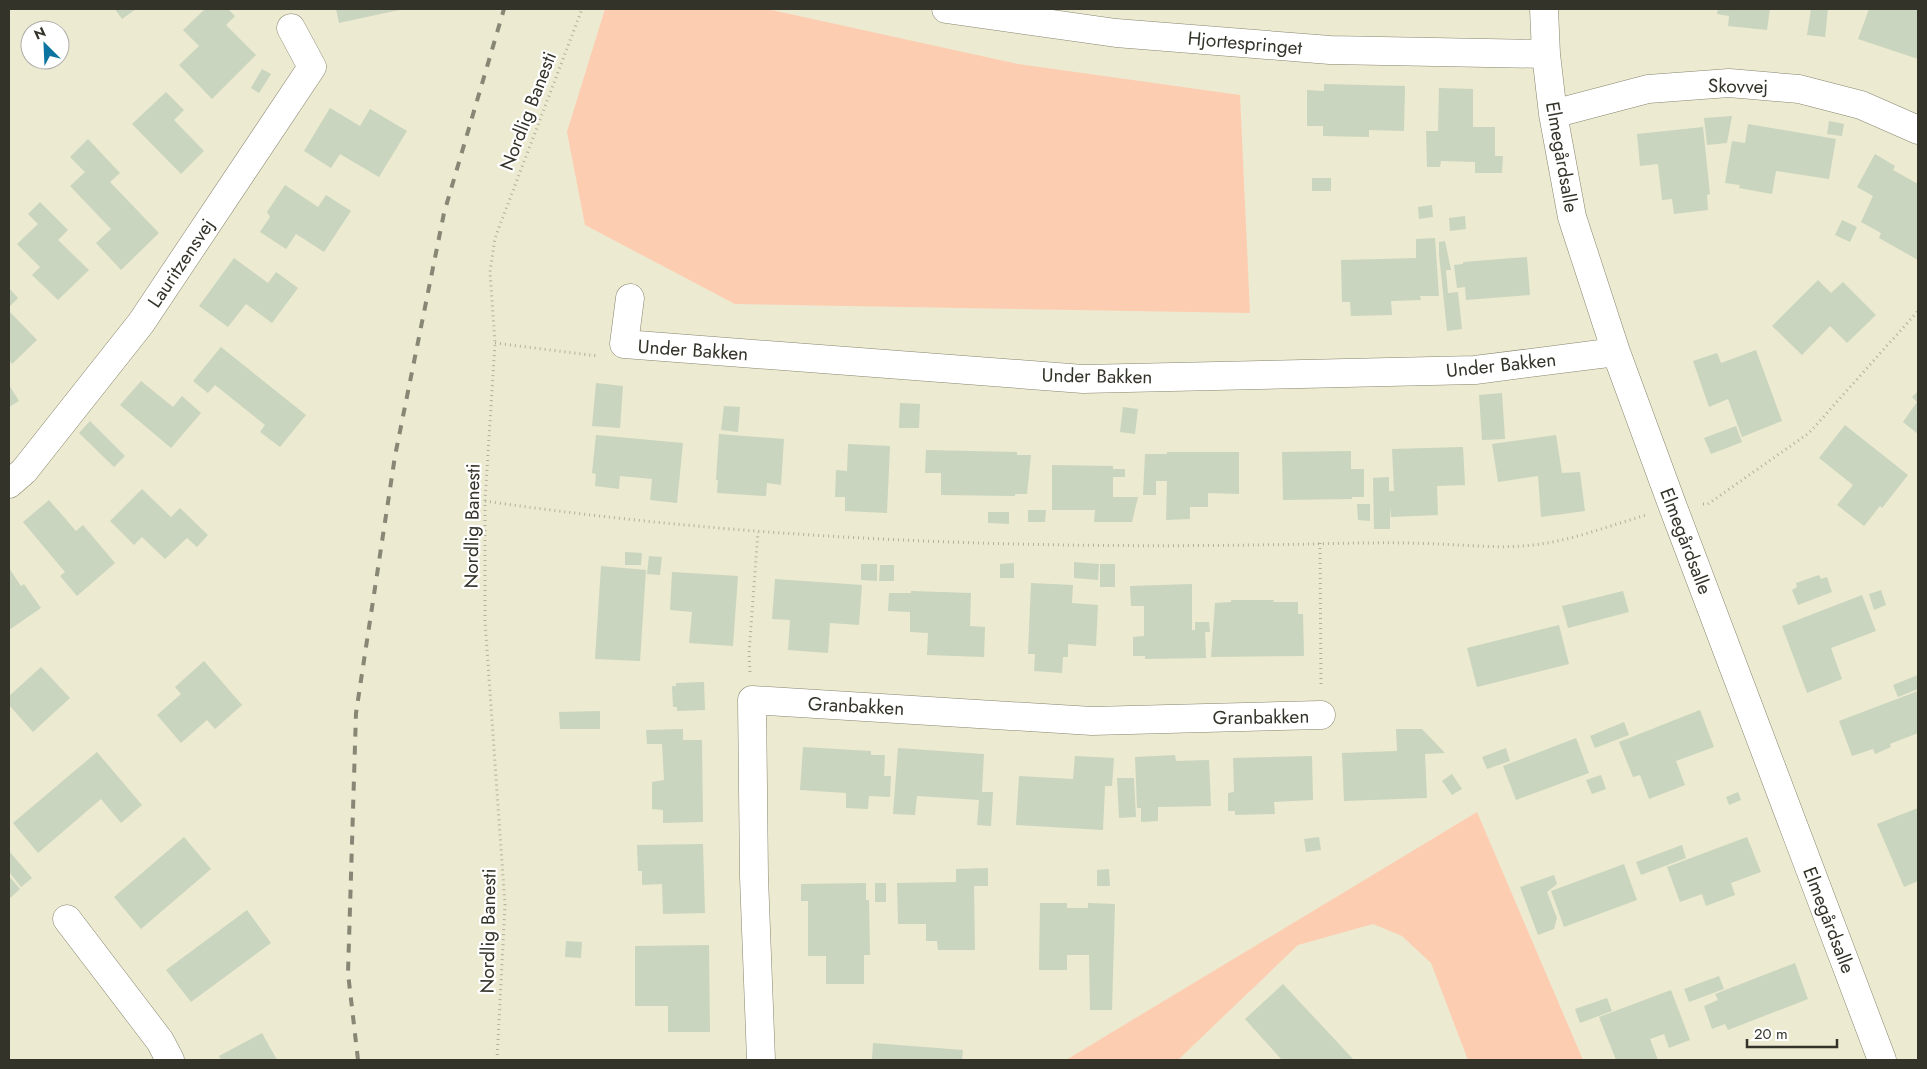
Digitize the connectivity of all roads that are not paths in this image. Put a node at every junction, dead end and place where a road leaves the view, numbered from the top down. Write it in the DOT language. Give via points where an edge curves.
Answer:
graph roads {
  1 [pos="946,9"];
  2 [pos="1544,9"];
  3 [pos="291,28"];
  4 [pos="1546,54"];
  5 [pos="1553,114"];
  6 [pos="1918,130"];
  7 [pos="630,298"];
  8 [pos="1616,352"];
  9 [pos="9,484"];
  10 [pos="1321,715"];
  11 [pos="67,919"];
  12 [pos="170,1060"];
  13 [pos="761,1060"];
  14 [pos="1882,1060"];
  1 -- 4 [label="street, Hjortespringet" via="1116,33 1330,50"];
  2 -- 4 [label="street, Elmegårdsalle"];
  3 -- 9 [label="street, Lauritzensvej" via="312,68 142,323 24,471"];
  4 -- 5 [label="street, Elmegårdsalle"];
  5 -- 6 [label="street, Skovvej" via="1648,89 1729,83 1799,89 1861,105"];
  5 -- 8 [label="street, Elmegårdsalle" via="1572,217"];
  7 -- 8 [label="street, Under Bakken" via="624,344 1083,379 1475,370"];
  8 -- 14 [label="street, Elmegårdsalle"];
  10 -- 13 [label="street, Granbakken" via="1092,721 752,700"];
  11 -- 12 [label="street" via="160,1041"];
}
